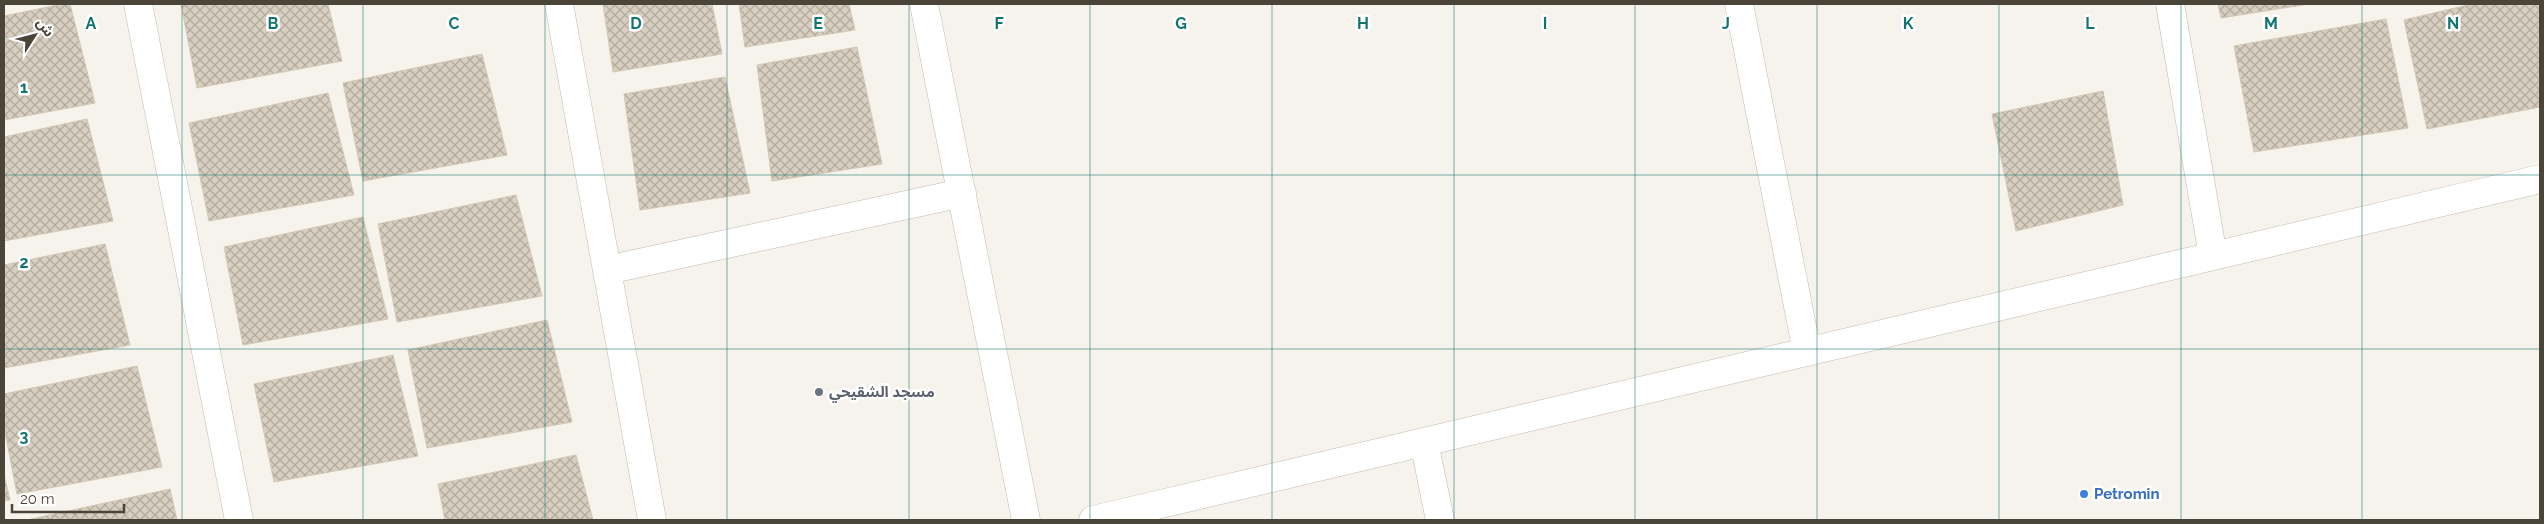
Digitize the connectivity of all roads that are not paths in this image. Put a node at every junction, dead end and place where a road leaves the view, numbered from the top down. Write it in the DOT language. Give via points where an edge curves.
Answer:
graph roads {
  1 [pos="138,4"];
  2 [pos="560,4"];
  3 [pos="924,4"];
  4 [pos="1739,4"];
  5 [pos="2170,4"];
  6 [pos="2540,179"];
  7 [pos="962,193"];
  8 [pos="2213,256"];
  9 [pos="607,270"];
  10 [pos="1807,352"];
  11 [pos="1424,442"];
  12 [pos="239,520"];
  13 [pos="652,520"];
  14 [pos="1026,520"];
  15 [pos="1093,520"];
  16 [pos="1440,520"];
  1 -- 12 [label="street"];
  2 -- 9 [label="street"];
  3 -- 7 [label="street"];
  4 -- 10 [label="street"];
  5 -- 8 [label="street"];
  6 -- 8 [label="street"];
  7 -- 9 [label="street"];
  7 -- 14 [label="street"];
  8 -- 10 [label="street"];
  9 -- 13 [label="street"];
  10 -- 11 [label="street"];
  11 -- 15 [label="street"];
  11 -- 16 [label="street"];
}
